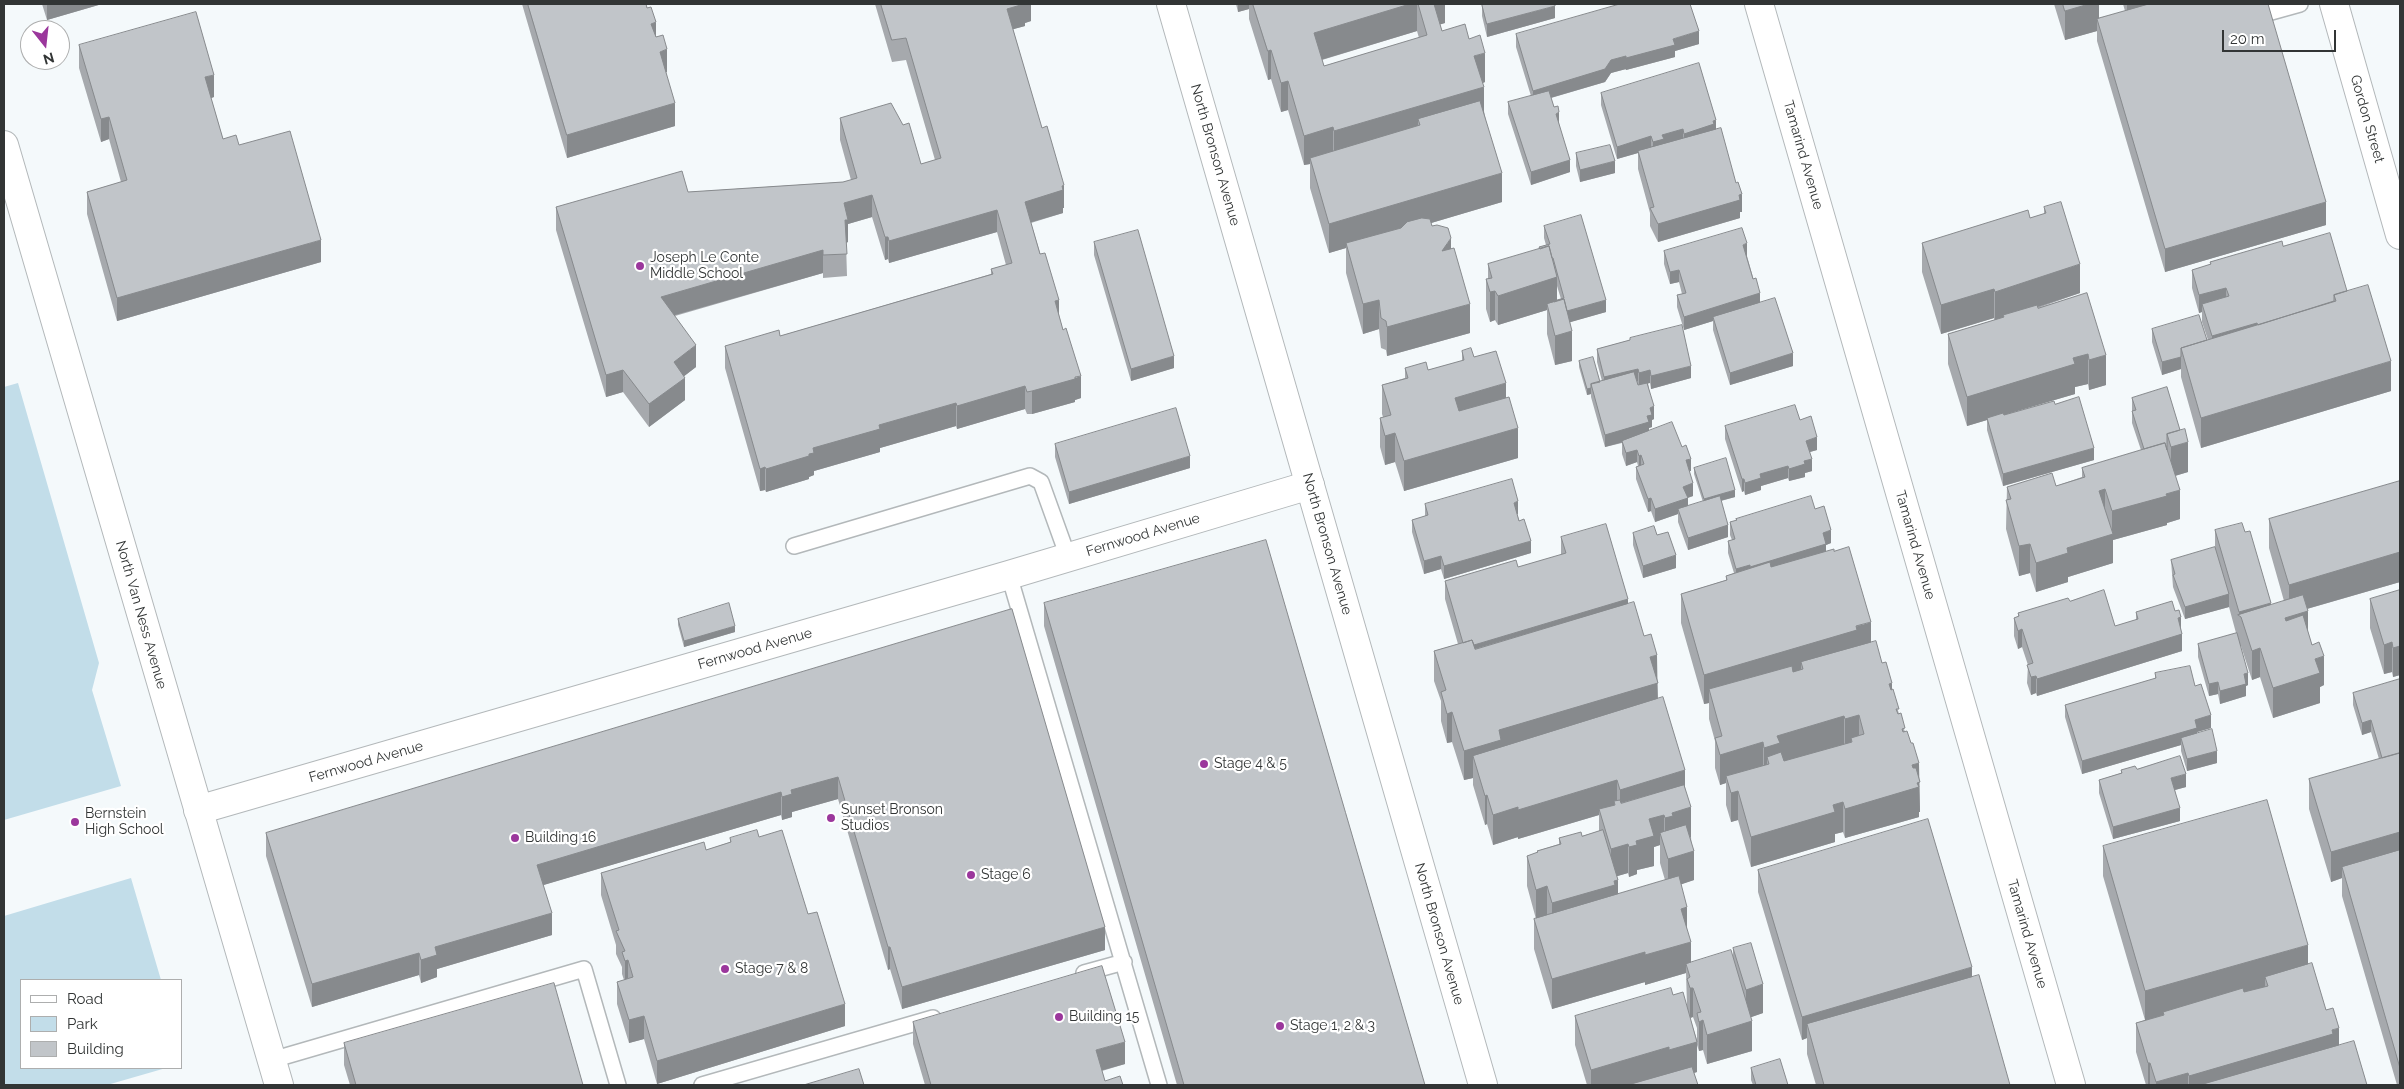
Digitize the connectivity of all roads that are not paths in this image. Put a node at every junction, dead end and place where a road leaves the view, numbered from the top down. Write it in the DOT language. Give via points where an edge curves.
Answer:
graph roads {
  1 [pos="1171,4"];
  2 [pos="1760,4"];
  3 [pos="2300,4"];
  4 [pos="2334,4"];
  5 [pos="2264,14"];
  6 [pos="4,150"];
  7 [pos="2400,235"];
  8 [pos="1310,485"];
  9 [pos="794,546"];
  10 [pos="1068,557"];
  11 [pos="1009,576"];
  12 [pos="198,810"];
  13 [pos="1124,962"];
  14 [pos="1066,978"];
  15 [pos="951,1012"];
  16 [pos="276,1073"];
  17 [pos="618,1085"];
  18 [pos="702,1085"];
  19 [pos="1159,1085"];
  20 [pos="1483,1085"];
  21 [pos="2071,1085"];
  1 -- 8 [label="street, North Bronson Avenue"];
  2 -- 21 [label="street, Tamarind Avenue"];
  3 -- 5 [label="lane"];
  4 -- 7 [label="street, Gordon Street"];
  6 -- 12 [label="street, North Van Ness Avenue"];
  8 -- 10 [label="street, Fernwood Avenue"];
  8 -- 20 [label="street, North Bronson Avenue"];
  9 -- 10 [label="lane" via="1030,476 1042,482"];
  10 -- 11 [label="street, Fernwood Avenue"];
  11 -- 12 [label="street, Fernwood Avenue"];
  11 -- 13 [label="lane"];
  12 -- 16 [label="street, North Van Ness Avenue"];
  13 -- 14 [label="lane"];
  13 -- 19 [label="lane"];
  15 -- 18 [label="lane"];
  16 -- 17 [label="lane" via="584,970"];
}
